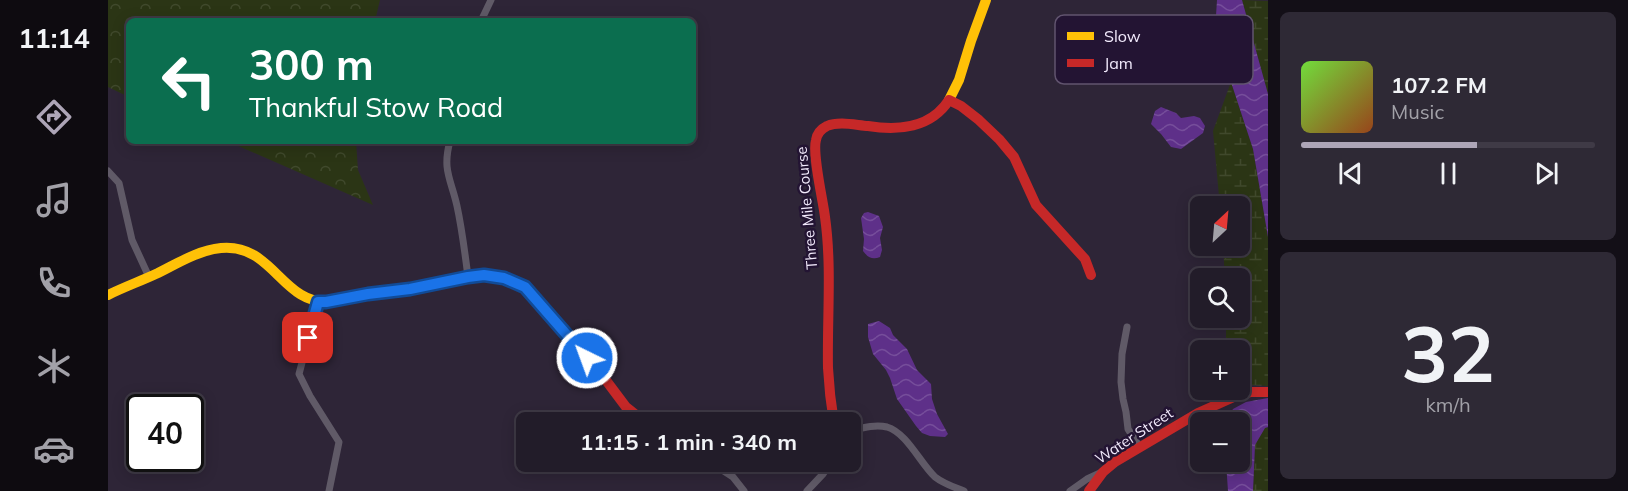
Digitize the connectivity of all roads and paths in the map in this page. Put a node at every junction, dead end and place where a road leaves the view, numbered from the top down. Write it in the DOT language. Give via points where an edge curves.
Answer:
graph roads {
  1 [pos="491,0"];
  2 [pos="986,0"];
  3 [pos="482,18"];
  4 [pos="950,100"];
  5 [pos="449,144"];
  6 [pos="108,171"];
  7 [pos="1091,275"];
  8 [pos="149,277"];
  9 [pos="468,277"];
  10 [pos="108,296"];
  11 [pos="318,302"];
  12 [pos="1127,327"];
  13 [pos="1268,392"];
  14 [pos="633,412"];
  15 [pos="832,412"];
  16 [pos="861,429"];
  17 [pos="1139,447"];
  18 [pos="725,472"];
  19 [pos="824,472"];
  20 [pos="1103,472"];
  21 [pos="328,491"];
  22 [pos="744,491"];
  23 [pos="807,491"];
  24 [pos="964,491"];
  25 [pos="1070,491"];
  26 [pos="1089,491"];
  1 -- 3 [label="street"];
  2 -- 4 [label="street, Three Mile Course"];
  4 -- 7 [label="street" via="979,120 1014,157 1036,205 1085,259"];
  4 -- 15 [label="street, Three Mile Course" via="937,115 911,127 831,124 816,137 827,228 828,368"];
  5 -- 9 [label="street" via="447,170 457,205"];
  6 -- 8 [label="street" via="119,183 132,240"];
  8 -- 10 [label="street"];
  8 -- 11 [label="street" via="210,250 242,248 267,262 292,290"];
  9 -- 11 [label="street"];
  9 -- 14 [label="street" via="504,278 525,287"];
  11 -- 21 [label="street" via="299,374 339,442"];
  12 -- 17 [label="street" via="1121,382 1128,429"];
  13 -- 17 [label="street, Water Street" via="1227,399"];
  16 -- 24 [label="street" via="892,429 936,477"];
  17 -- 20 [label="street, Water Street"];
  18 -- 22 [label="street"];
  19 -- 23 [label="street"];
  20 -- 25 [label="street"];
  20 -- 26 [label="street, Water Street"];
}
